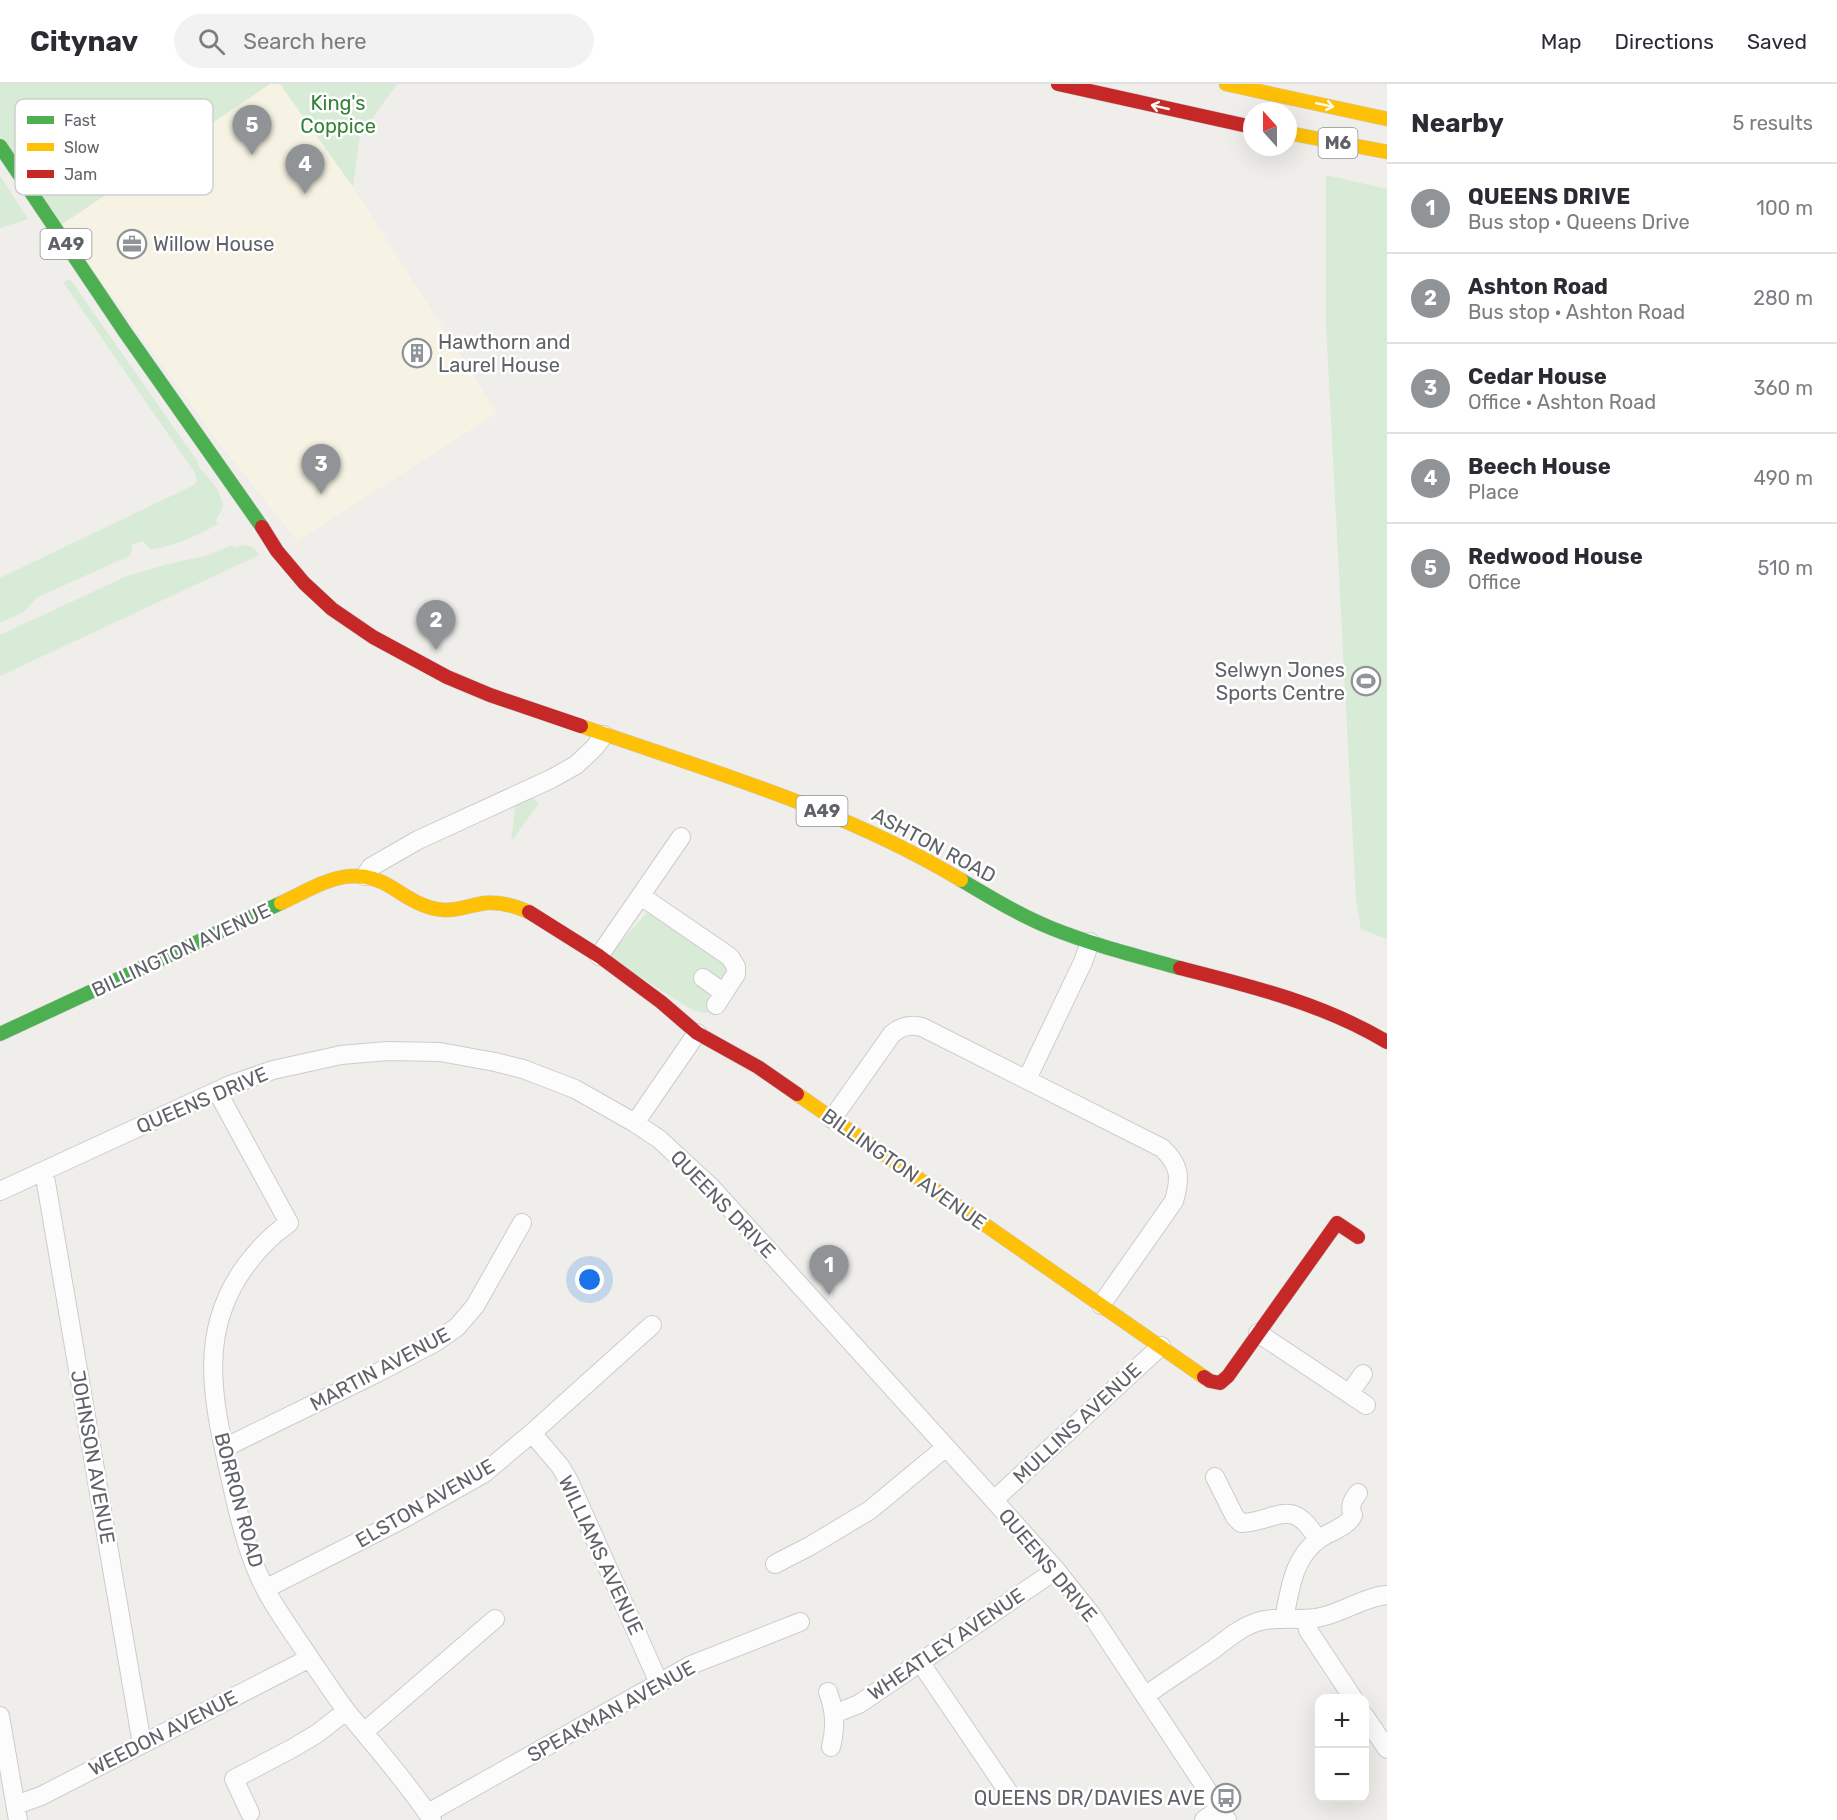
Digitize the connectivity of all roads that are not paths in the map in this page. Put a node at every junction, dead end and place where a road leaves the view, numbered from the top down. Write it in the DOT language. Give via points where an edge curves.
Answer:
graph roads {
  1 [pos="1058,84"];
  2 [pos="1226,84"];
  3 [pos="1270,84"];
  4 [pos="1340,95"];
  5 [pos="1387,119"];
  6 [pos="1243,125"];
  7 [pos="1297,136"];
  8 [pos="0,146"];
  9 [pos="1387,152"];
  10 [pos="15,168"];
  11 [pos="33,195"];
  12 [pos="604,735"];
  13 [pos="681,837"];
  14 [pos="364,876"];
  15 [pos="640,896"];
  16 [pos="1090,942"];
  17 [pos="598,956"];
  18 [pos="703,978"];
  19 [pos="697,1033"];
  20 [pos="0,1034"];
  21 [pos="1387,1042"];
  22 [pos="1027,1079"];
  23 [pos="217,1091"];
  24 [pos="832,1119"];
  25 [pos="635,1123"];
  26 [pos="44,1171"];
  27 [pos="0,1191"];
  28 [pos="522,1223"];
  29 [pos="1358,1237"];
  30 [pos="1101,1305"];
  31 [pos="652,1325"];
  32 [pos="1258,1333"];
  33 [pos="1161,1346"];
  34 [pos="1363,1374"];
  35 [pos="1349,1394"];
  36 [pos="1365,1405"];
  37 [pos="532,1433"];
  38 [pos="946,1447"];
  39 [pos="224,1448"];
  40 [pos="1215,1477"];
  41 [pos="1358,1493"];
  42 [pos="993,1500"];
  43 [pos="1318,1540"];
  44 [pos="775,1564"];
  45 [pos="1056,1570"];
  46 [pos="265,1589"];
  47 [pos="1387,1595"];
  48 [pos="495,1619"];
  49 [pos="1284,1619"];
  50 [pos="1306,1619"];
  51 [pos="800,1622"];
  52 [pos="310,1658"];
  53 [pos="920,1662"];
  54 [pos="659,1683"];
  55 [pos="828,1692"];
  56 [pos="1350,1694"];
  57 [pos="1145,1696"];
  58 [pos="346,1711"];
  59 [pos="834,1714"];
  60 [pos="0,1716"];
  61 [pos="1369,1721"];
  62 [pos="364,1732"];
  63 [pos="142,1744"];
  64 [pos="831,1747"];
  65 [pos="1387,1749"];
  66 [pos="1009,1792"];
  67 [pos="17,1813"];
  68 [pos="250,1813"];
  69 [pos="1223,1814"];
  70 [pos="430,1816"];
  71 [pos="1204,1820"];
  6 -- 1 [label="main road, one-way"];
  2 -- 5 [label="main road, M6, one-way"];
  3 -- 4 [label="main road"];
  7 -- 9 [label="main road, M6"];
  8 -- 10 [label="main road, ASHTON ROAD / A49"];
  11 -- 12 [label="main road, ASHTON ROAD / A49" via="277,551 304,583 373,638 447,677"];
  12 -- 14 [label="street" via="576,765 418,840 371,867"];
  12 -- 16 [label="main road, ASHTON ROAD / A49" via="837,817 922,857 1017,912"];
  13 -- 15 [label="street"];
  14 -- 17 [label="main road, BILLINGTON AVENUE" via="413,901 441,910 485,903 525,910"];
  14 -- 20 [label="main road, BILLINGTON AVENUE" via="334,879"];
  15 -- 17 [label="street"];
  15 -- 18 [label="street" via="730,957 736,967 736,974 720,999"];
  16 -- 21 [label="main road, ASHTON ROAD / A49" via="1285,997"];
  16 -- 22 [label="street"];
  17 -- 19 [label="main road, BILLINGTON AVENUE"];
  19 -- 24 [label="main road, BILLINGTON AVENUE" via="758,1067"];
  19 -- 25 [label="street"];
  22 -- 24 [label="street" via="922,1027 905,1026 892,1034"];
  22 -- 30 [label="street" via="1162,1148 1177,1166 1174,1201"];
  23 -- 25 [label="street, QUEENS DRIVE" via="273,1070 341,1055 440,1052 550,1078"];
  23 -- 26 [label="street, QUEENS DRIVE"];
  23 -- 39 [label="street, BORRON ROAD" via="289,1223 257,1251 229,1293 219,1318 212,1370"];
  24 -- 30 [label="main road, BILLINGTON AVENUE"];
  25 -- 38 [label="street, QUEENS DRIVE" via="666,1145 710,1186"];
  26 -- 27 [label="street, QUEENS DRIVE"];
  26 -- 63 [label="street, JOHNSON AVENUE"];
  28 -- 39 [label="street, MARTIN AVENUE" via="475,1306 457,1327 377,1373"];
  29 -- 32 [label="main road" via="1337,1223"];
  30 -- 33 [label="main road, BILLINGTON AVENUE"];
  31 -- 37 [label="street, ELSTON AVENUE"];
  32 -- 33 [label="main road, BILLINGTON AVENUE" via="1220,1383 1210,1381"];
  32 -- 35 [label="street"];
  33 -- 42 [label="street, MULLINS AVENUE"];
  34 -- 35 [label="street"];
  35 -- 36 [label="street"];
  37 -- 46 [label="street, ELSTON AVENUE" via="483,1474 449,1494"];
  37 -- 54 [label="street, WILLIAMS AVENUE" via="569,1481"];
  38 -- 42 [label="street, QUEENS DRIVE"];
  38 -- 44 [label="street" via="870,1510"];
  39 -- 46 [label="street, BORRON ROAD" via="245,1534"];
  40 -- 43 [label="street" via="1241,1523 1278,1513 1290,1514 1302,1520"];
  41 -- 43 [label="street" via="1350,1509 1350,1521"];
  42 -- 45 [label="street, QUEENS DRIVE"];
  43 -- 49 [label="street" via="1294,1570"];
  45 -- 53 [label="street, WHEATLEY AVENUE"];
  45 -- 57 [label="street, QUEENS DRIVE" via="1091,1614"];
  46 -- 52 [label="street, BORRON ROAD"];
  47 -- 50 [label="street"];
  48 -- 62 [label="street"];
  49 -- 50 [label="street"];
  49 -- 57 [label="street" via="1248,1625"];
  50 -- 56 [label="street" via="1308,1630"];
  51 -- 54 [label="street, SPEAKMAN AVENUE" via="710,1657"];
  52 -- 58 [label="street, BORRON ROAD"];
  52 -- 63 [label="street, WEEDON AVENUE"];
  53 -- 59 [label="street, WHEATLEY AVENUE" via="859,1704"];
  53 -- 66 [label="street"];
  54 -- 70 [label="street, SPEAKMAN AVENUE"];
  55 -- 59 [label="street"];
  57 -- 69 [label="street, QUEENS DRIVE"];
  58 -- 62 [label="street, BORRON ROAD"];
  58 -- 68 [label="street" via="318,1733 226,1783"];
  59 -- 64 [label="street"];
  60 -- 67 [label="street"];
  61 -- 65 [label="street"];
  62 -- 70 [label="street, BORRON ROAD"];
  63 -- 67 [label="street, WEEDON AVENUE" via="41,1796"];
  69 -- 71 [label="street"];
}
